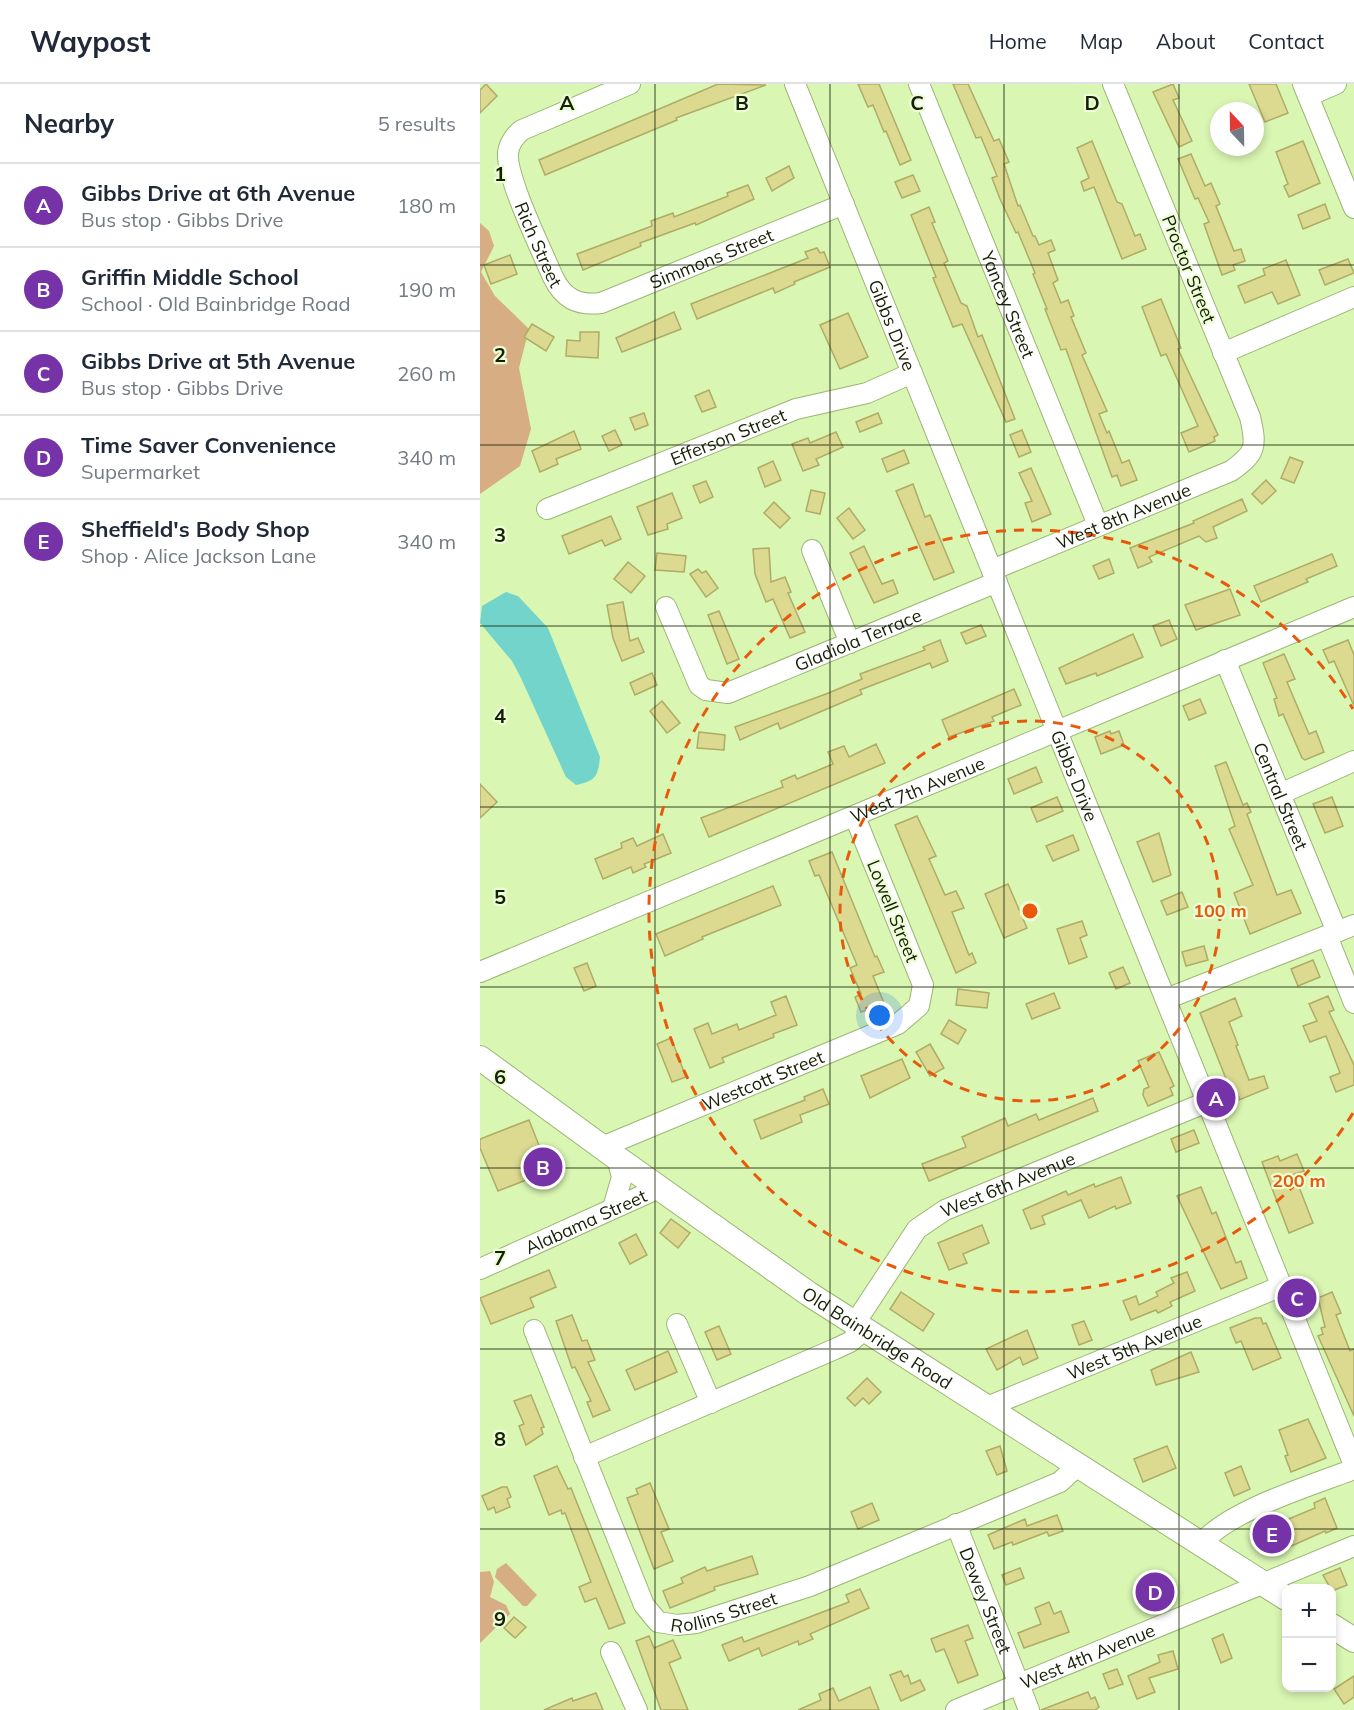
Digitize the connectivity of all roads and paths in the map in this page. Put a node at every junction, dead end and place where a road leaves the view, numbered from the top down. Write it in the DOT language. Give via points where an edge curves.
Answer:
graph roads {
  1 [pos="630,84"];
  2 [pos="795,84"];
  3 [pos="919,84"];
  4 [pos="1113,84"];
  5 [pos="1336,84"];
  6 [pos="1305,90"];
  7 [pos="844,204"];
  8 [pos="1354,207"];
  9 [pos="1354,297"];
  10 [pos="577,302"];
  11 [pos="1223,353"];
  12 [pos="912,373"];
  13 [pos="1251,455"];
  14 [pos="547,509"];
  15 [pos="1098,525"];
  16 [pos="812,550"];
  17 [pos="994,576"];
  18 [pos="666,607"];
  19 [pos="1354,607"];
  20 [pos="850,643"];
  21 [pos="1225,660"];
  22 [pos="1057,731"];
  23 [pos="1354,761"];
  24 [pos="1280,794"];
  25 [pos="855,817"];
  26 [pos="1339,931"];
  27 [pos="480,972"];
  28 [pos="1166,999"];
  29 [pos="1354,1004"];
  30 [pos="919,1006"];
  31 [pos="480,1058"];
  32 [pos="1208,1102"];
  33 [pos="609,1153"];
  34 [pos="659,1188"];
  35 [pos="613,1208"];
  36 [pos="480,1269"];
  37 [pos="1282,1286"];
  38 [pos="677,1324"];
  39 [pos="860,1326"];
  40 [pos="534,1330"];
  41 [pos="711,1403"];
  42 [pos="987,1407"];
  43 [pos="584,1457"];
  44 [pos="1078,1465"];
  45 [pos="1354,1467"];
  46 [pos="956,1524"];
  47 [pos="1202,1543"];
  48 [pos="1354,1546"];
  49 [pos="1264,1584"];
  50 [pos="1282,1595"];
  51 [pos="1336,1629"];
  52 [pos="1354,1640"];
  53 [pos="611,1652"];
  54 [pos="1018,1684"];
  55 [pos="637,1710"];
  56 [pos="956,1710"];
  57 [pos="1029,1710"];
  1 -- 10 [label="street, Rich Street" via="522,130 508,151 525,211 559,289"];
  2 -- 7 [label="street, Gibbs Drive"];
  3 -- 15 [label="street, Yancey Street"];
  4 -- 11 [label="street, Proctor Street"];
  5 -- 6 [label="street"];
  6 -- 8 [label="street"];
  7 -- 10 [label="street, Simmons Street" via="601,303"];
  7 -- 12 [label="street, Gibbs Drive"];
  9 -- 11 [label="street"];
  11 -- 13 [label="street, Proctor Street" via="1250,417 1255,446"];
  12 -- 14 [label="street, Efferson Street" via="867,393 796,409"];
  12 -- 17 [label="street, Gibbs Drive"];
  13 -- 15 [label="street, West 8th Avenue" via="1232,471"];
  15 -- 17 [label="street, West 8th Avenue"];
  16 -- 20 [label="street"];
  17 -- 20 [label="street, Gladiola Terrace"];
  17 -- 22 [label="street, Gibbs Drive"];
  18 -- 20 [label="street, Gladiola Terrace" via="699,685 718,693 728,693"];
  19 -- 21 [label="street, West 7th Avenue"];
  21 -- 22 [label="street, West 7th Avenue"];
  21 -- 24 [label="street, Central Street"];
  22 -- 25 [label="street, West 7th Avenue"];
  22 -- 28 [label="street, Gibbs Drive"];
  23 -- 24 [label="street"];
  24 -- 26 [label="street, Central Street"];
  25 -- 27 [label="street, West 7th Avenue"];
  25 -- 30 [label="street, Lowell Street" via="923,985"];
  26 -- 28 [label="street"];
  26 -- 29 [label="street, Central Street"];
  28 -- 32 [label="street, Gibbs Drive"];
  30 -- 33 [label="street, Westcott Street" via="898,1024"];
  31 -- 33 [label="main road, Old Bainbridge Road"];
  32 -- 37 [label="street, Gibbs Drive"];
  32 -- 39 [label="street, West 6th Avenue" via="928,1219 917,1229"];
  33 -- 34 [label="main road, Old Bainbridge Road"];
  33 -- 35 [label="street" via="622,1177"];
  34 -- 35 [label="street, Alabama Street"];
  34 -- 39 [label="main road, Old Bainbridge Road"];
  35 -- 36 [label="street, Alabama Street"];
  37 -- 42 [label="street, West 5th Avenue"];
  37 -- 45 [label="street, Gibbs Drive"];
  38 -- 41 [label="street"];
  39 -- 41 [label="street, West 6th Avenue" via="850,1342"];
  39 -- 42 [label="main road, Old Bainbridge Road"];
  40 -- 43 [label="street, Rollins Street"];
  41 -- 43 [label="street, West 6th Avenue"];
  42 -- 44 [label="main road, Old Bainbridge Road"];
  43 -- 46 [label="street, Rollins Street" via="644,1605 658,1622 668,1625 696,1623 759,1604"];
  44 -- 46 [label="street, Rollins Street" via="1060,1482"];
  44 -- 47 [label="main road, Old Bainbridge Road"];
  45 -- 47 [label="street" via="1239,1516 1211,1532"];
  46 -- 54 [label="street, Dewey Street"];
  47 -- 49 [label="main road, Old Bainbridge Road"];
  48 -- 49 [label="street, West 4th Avenue"];
  49 -- 50 [label="main road, Old Bainbridge Road"];
  49 -- 54 [label="street, West 4th Avenue"];
  51 -- 52 [label="main road"];
  53 -- 55 [label="street"];
  54 -- 56 [label="street, West 4th Avenue"];
  54 -- 57 [label="street, Dewey Street"];
}
